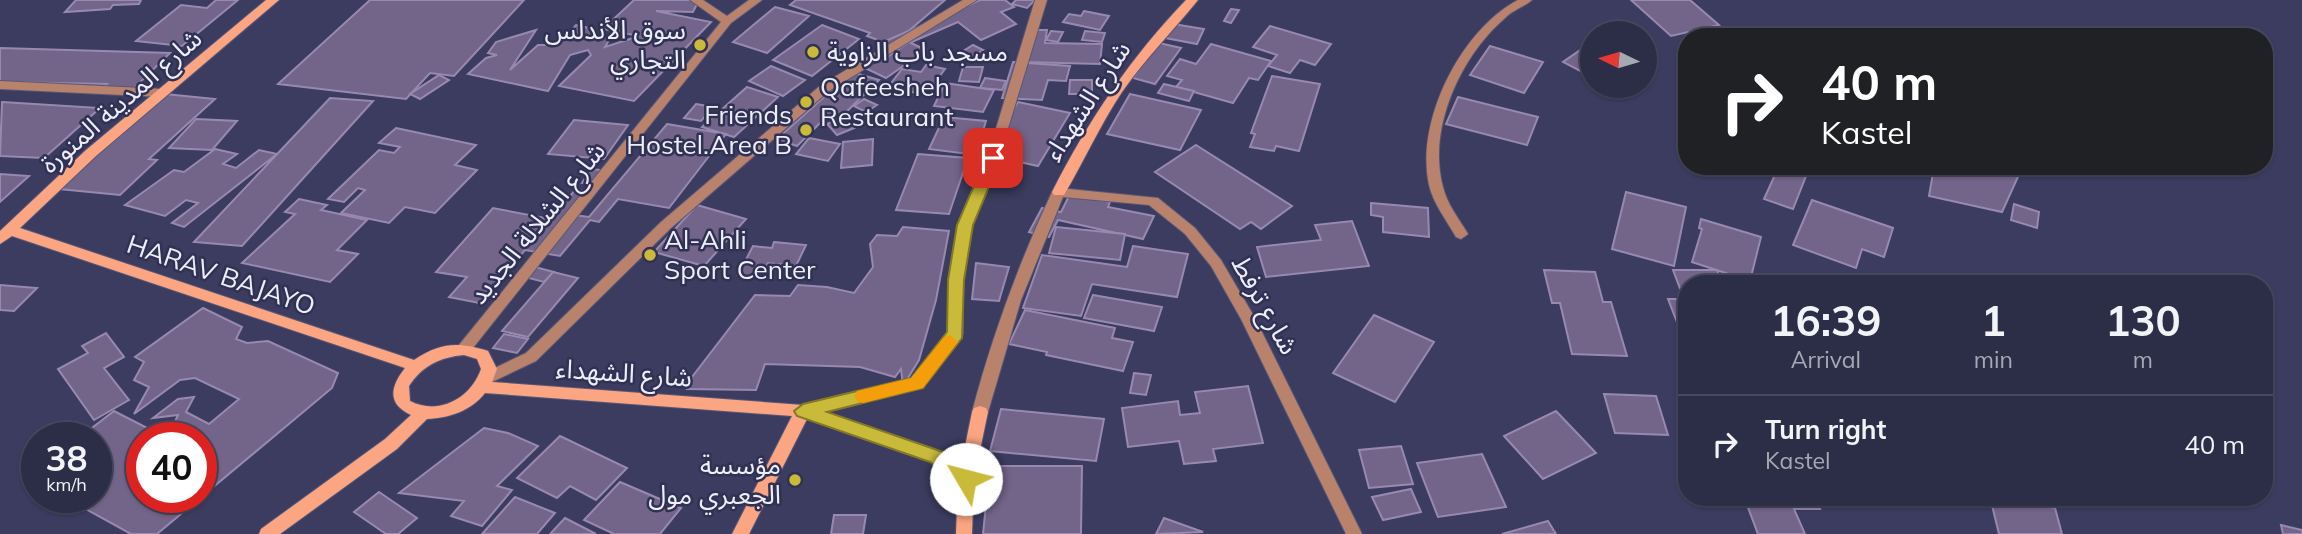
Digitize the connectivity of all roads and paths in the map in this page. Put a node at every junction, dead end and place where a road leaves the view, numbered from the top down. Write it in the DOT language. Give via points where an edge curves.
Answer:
graph roads {
  1 [pos="273,0"];
  2 [pos="696,0"];
  3 [pos="756,0"];
  4 [pos="971,0"];
  5 [pos="1041,0"];
  6 [pos="1192,0"];
  7 [pos="1526,0"];
  8 [pos="727,22"];
  9 [pos="0,85"];
  10 [pos="163,93"];
  11 [pos="1059,192"];
  12 [pos="1461,234"];
  13 [pos="5,235"];
  14 [pos="464,349"];
  15 [pos="415,366"];
  16 [pos="485,383"];
  17 [pos="803,411"];
  18 [pos="423,413"];
  19 [pos="966,479"];
  20 [pos="267,534"];
  21 [pos="740,534"];
  22 [pos="964,534"];
  23 [pos="1354,534"];
  1 -- 10 [label="street, شارع المدينة المنورة"];
  2 -- 8 [label="street"];
  3 -- 8 [label="street, شارع الشلالة الجديد"];
  4 -- 16 [label="street" via="825,88 666,225 531,356"];
  5 -- 17 [label="street" via="993,158 965,225 956,280 956,334 916,383"];
  6 -- 11 [label="street, شارع الشهداء" via="1127,78 1081,146"];
  7 -- 12 [label="street" via="1499,16 1451,83 1440,107 1431,161 1436,188"];
  8 -- 14 [label="street, شارع الشلالة الجديد"];
  9 -- 10 [label="street"];
  10 -- 13 [label="street, شارع المدينة المنورة" via="91,153"];
  11 -- 19 [label="street, شارع الشهداء" via="1035,244 990,372"];
  11 -- 23 [label="street, شارع ترفط" via="1153,201 1190,231 1216,263 1248,318"];
  13 -- 15 [label="street, HARAV BAJAYO"];
  14 -- 15 [label="street" via="439,353"];
  14 -- 16 [label="street" via="483,355 488,362"];
  15 -- 18 [label="street" via="401,386 400,396 403,404"];
  16 -- 17 [label="street, شارع الشهداء"];
  16 -- 18 [label="street" via="462,404"];
  17 -- 19 [label="street, شارع الشهداء" via="937,457"];
  17 -- 21 [label="street"];
  18 -- 20 [label="street" via="391,444"];
  19 -- 22 [label="street, شارع الشهداء"];
}
